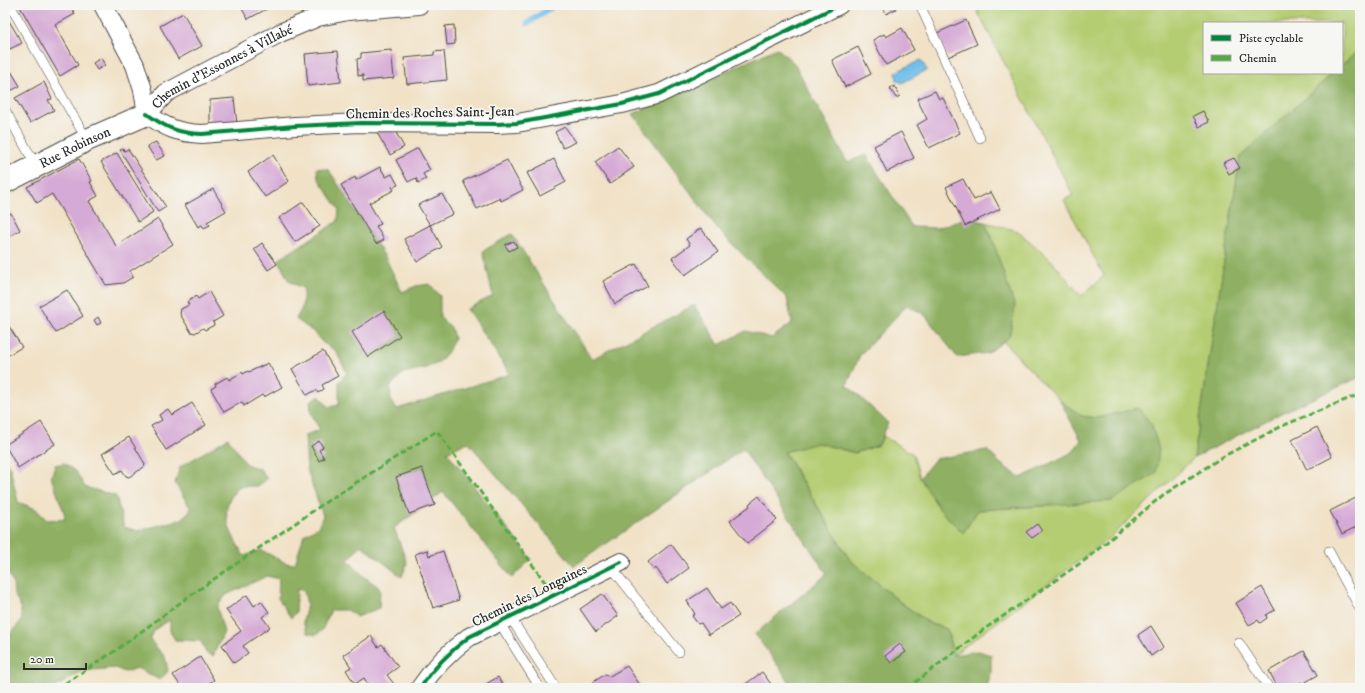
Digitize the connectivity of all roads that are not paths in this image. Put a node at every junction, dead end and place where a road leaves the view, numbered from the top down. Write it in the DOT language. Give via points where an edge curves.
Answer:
graph roads {
  1 [pos="10,5"];
  2 [pos="103,5"];
  3 [pos="419,5"];
  4 [pos="839,5"];
  5 [pos="920,5"];
  6 [pos="5,110"];
  7 [pos="146,114"];
  8 [pos="980,138"];
  9 [pos="87,140"];
  10 [pos="36,166"];
  11 [pos="5,182"];
  12 [pos="1329,551"];
  13 [pos="616,565"];
  14 [pos="1360,609"];
  15 [pos="504,619"];
  16 [pos="1239,643"];
  17 [pos="679,652"];
  18 [pos="420,688"];
  19 [pos="540,688"];
  20 [pos="556,688"];
  21 [pos="1269,688"];
  1 -- 9 [label="lane"];
  2 -- 7 [label="street" via="135,65 143,90"];
  3 -- 7 [label="street, Chemin d'Essonnes à Villabé" via="348,11 318,17 280,33 166,93"];
  4 -- 7 [label="street, Chemin des Roches Saint-Jean" via="659,94 622,104 524,121 462,125 361,123 202,134 167,128"];
  5 -- 8 [label="lane"];
  6 -- 10 [label="lane"];
  7 -- 9 [label="street, Rue Robinson"];
  9 -- 10 [label="street, Rue Robinson"];
  10 -- 11 [label="street, Rue Robinson"];
  12 -- 14 [label="lane"];
  13 -- 15 [label="street, Chemin des Longaines"];
  13 -- 17 [label="lane"];
  15 -- 18 [label="street, Chemin des Longaines" via="469,637 450,651 434,667"];
  15 -- 19 [label="lane"];
  15 -- 20 [label="lane"];
  16 -- 21 [label="lane"];
}
